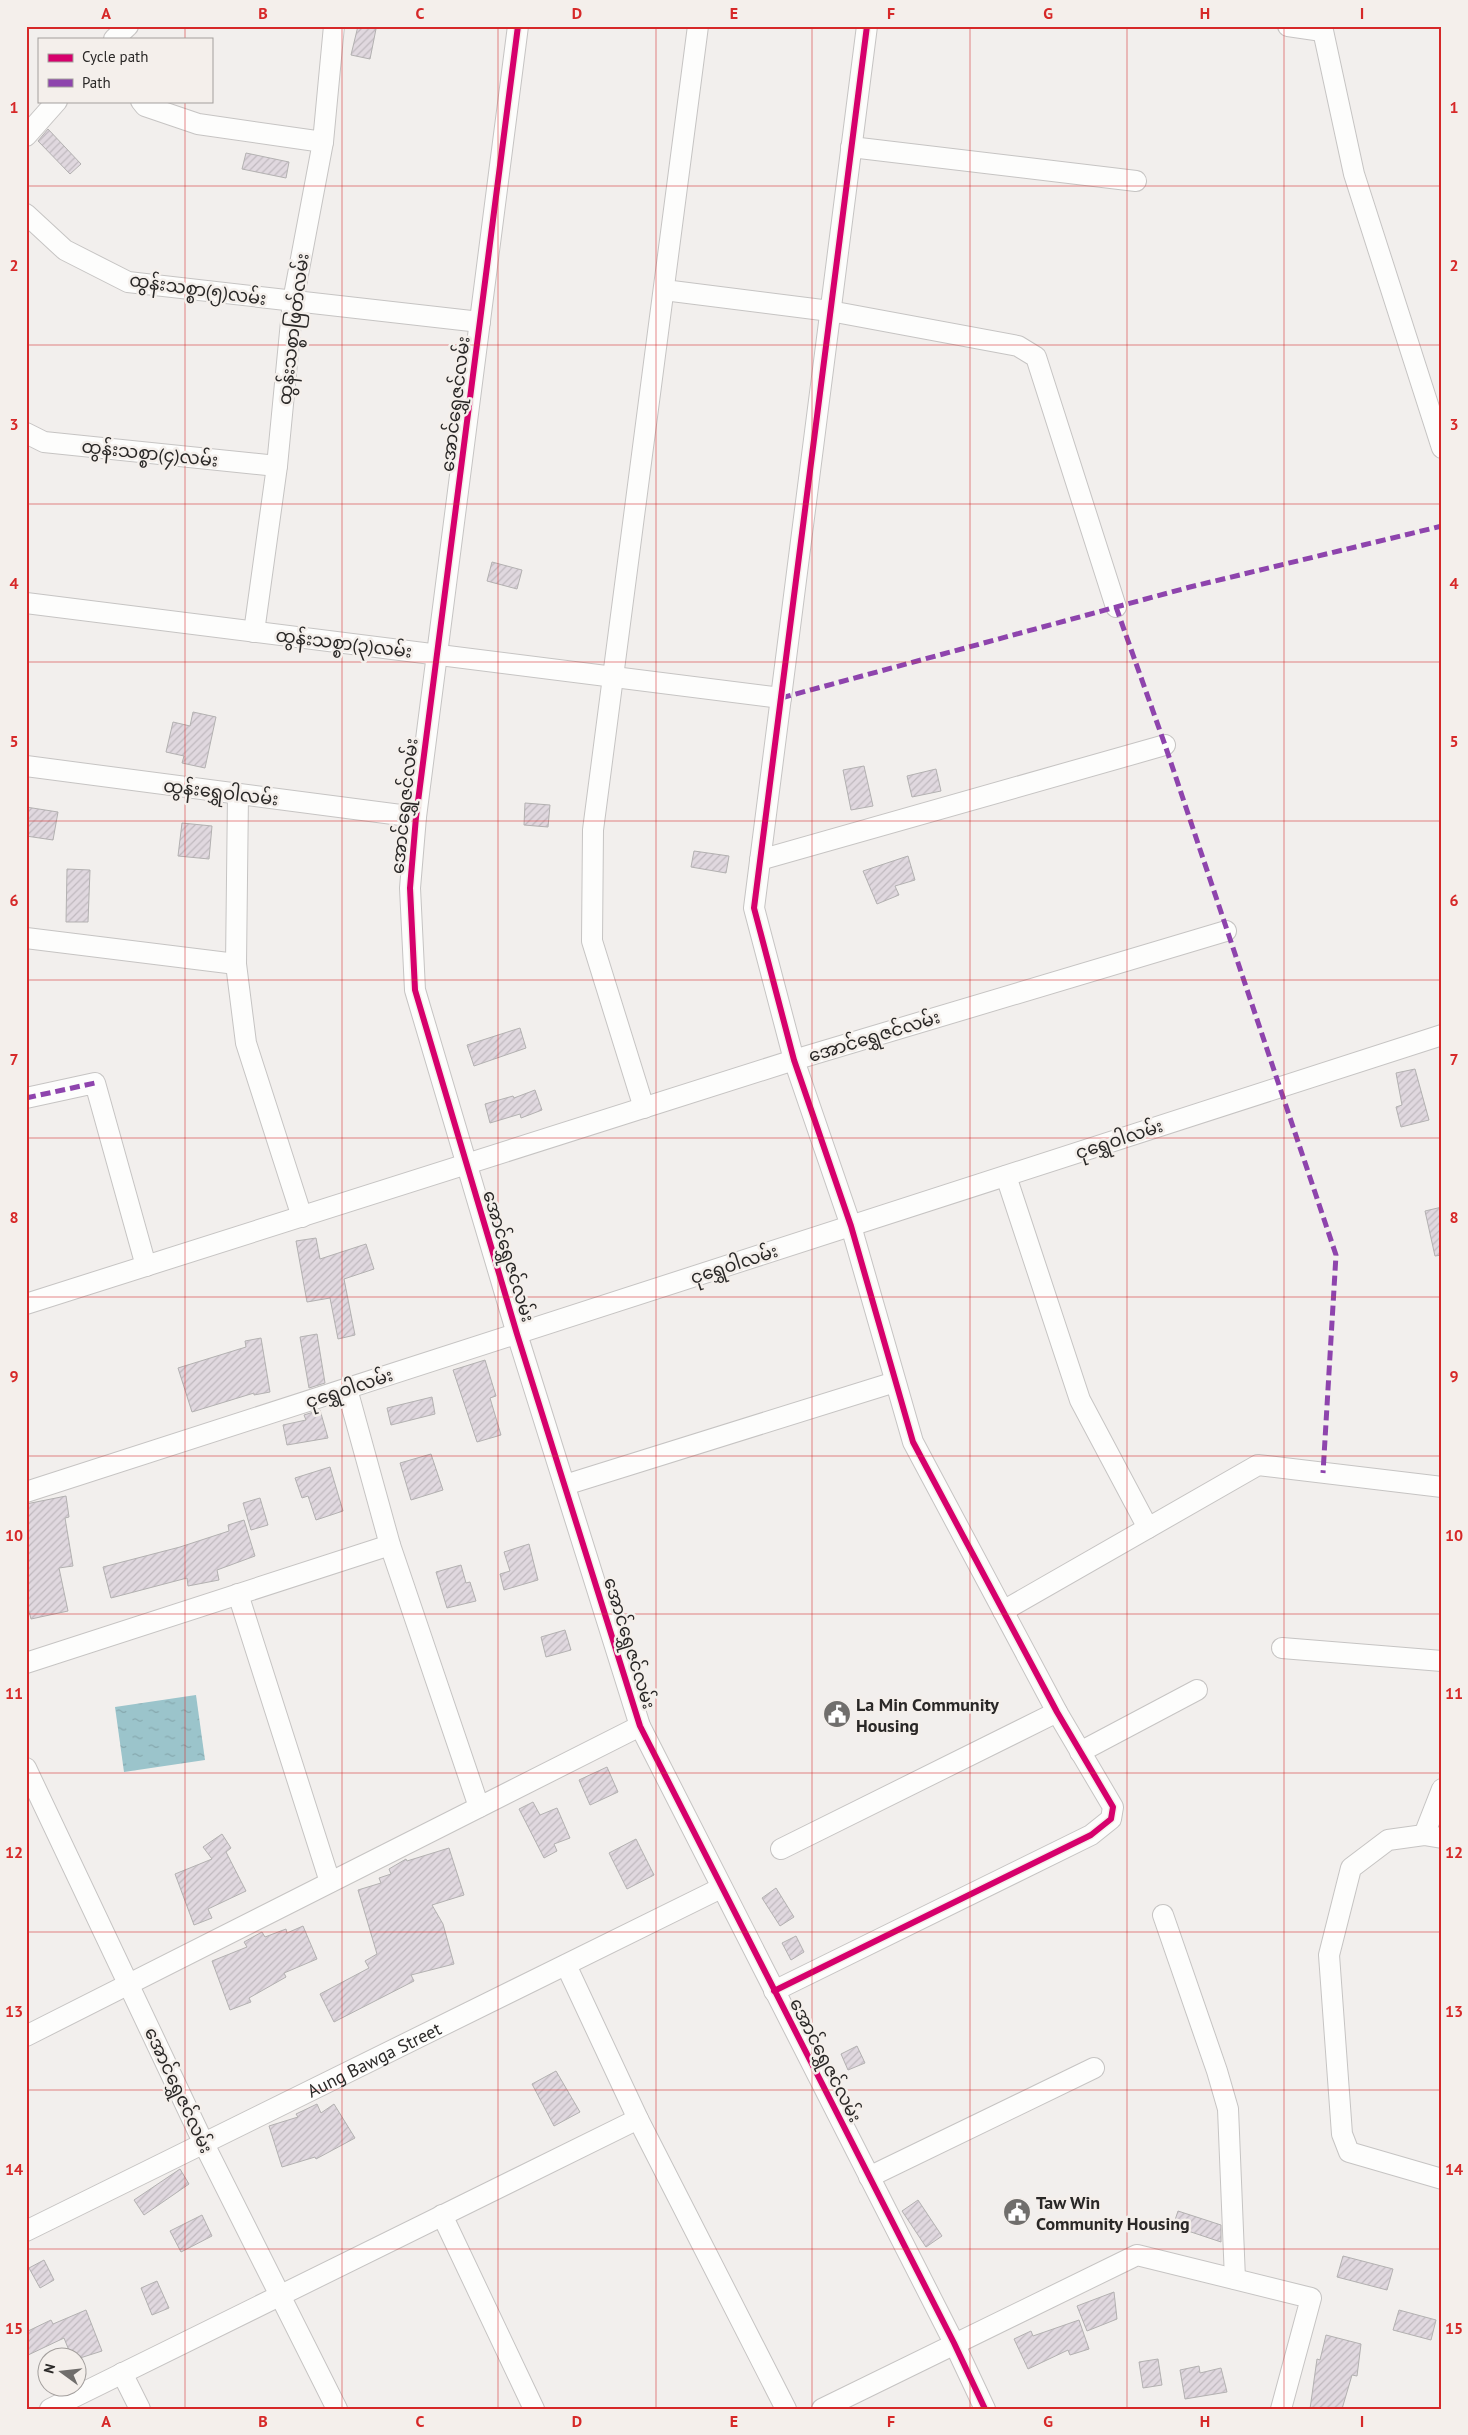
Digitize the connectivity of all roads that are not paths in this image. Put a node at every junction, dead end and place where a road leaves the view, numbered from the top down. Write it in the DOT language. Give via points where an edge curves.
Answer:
graph roads {
  1 [pos="128,26"];
  2 [pos="334,26"];
  3 [pos="518,26"];
  4 [pos="698,26"];
  5 [pos="867,26"];
  6 [pos="1288,26"];
  7 [pos="1322,28"];
  8 [pos="115,38"];
  9 [pos="56,102"];
  10 [pos="142,102"];
  11 [pos="26,136"];
  12 [pos="324,142"];
  13 [pos="852,147"];
  14 [pos="1136,180"];
  15 [pos="26,214"];
  16 [pos="664,290"];
  17 [pos="293,301"];
  18 [pos="830,311"];
  19 [pos="480,322"];
  20 [pos="26,433"];
  21 [pos="1442,448"];
  22 [pos="277,466"];
  23 [pos="26,603"];
  24 [pos="1116,607"];
  25 [pos="254,632"];
  26 [pos="437,655"];
  27 [pos="614,677"];
  28 [pos="781,698"];
  29 [pos="1165,745"];
  30 [pos="26,766"];
  31 [pos="238,794"];
  32 [pos="416,817"];
  33 [pos="760,860"];
  34 [pos="1226,931"];
  35 [pos="26,938"];
  36 [pos="236,964"];
  37 [pos="1440,1040"];
  38 [pos="794,1060"];
  39 [pos="26,1098"];
  40 [pos="644,1108"];
  41 [pos="466,1164"];
  42 [pos="1006,1176"];
  43 [pos="302,1217"];
  44 [pos="851,1226"];
  45 [pos="146,1266"];
  46 [pos="26,1304"];
  47 [pos="517,1334"];
  48 [pos="895,1382"];
  49 [pos="348,1388"];
  50 [pos="565,1485"];
  51 [pos="1442,1487"];
  52 [pos="26,1492"];
  53 [pos="1148,1528"];
  54 [pos="390,1545"];
  55 [pos="238,1594"];
  56 [pos="1003,1611"];
  57 [pos="1282,1648"];
  58 [pos="1442,1661"];
  59 [pos="26,1663"];
  60 [pos="1197,1690"];
  61 [pos="1057,1712"];
  62 [pos="640,1726"];
  63 [pos="1080,1752"];
  64 [pos="26,1768"];
  65 [pos="1442,1789"];
  66 [pos="478,1807"];
  67 [pos="1433,1836"];
  68 [pos="781,1849"];
  69 [pos="330,1882"];
  70 [pos="722,1888"];
  71 [pos="1163,1916"];
  72 [pos="566,1965"];
  73 [pos="128,1984"];
  74 [pos="774,1991"];
  75 [pos="26,2036"];
  76 [pos="1094,2068"];
  77 [pos="638,2119"];
  78 [pos="204,2144"];
  79 [pos="869,2176"];
  80 [pos="1442,2179"];
  81 [pos="442,2216"];
  82 [pos="26,2231"];
  83 [pos="1235,2279"];
  84 [pos="280,2295"];
  85 [pos="954,2343"];
  86 [pos="122,2373"];
  87 [pos="50,2409"];
  88 [pos="140,2409"];
  89 [pos="337,2409"];
  90 [pos="534,2409"];
  91 [pos="786,2409"];
  92 [pos="822,2409"];
  93 [pos="985,2409"];
  94 [pos="1280,2409"];
  1 -- 8 [label="street"];
  2 -- 12 [label="street, ထွန်းသစ္စာဖြတ်လမ်း"];
  3 -- 19 [label="street, အောင်ရွှေဇင်လမ်း"];
  4 -- 16 [label="street"];
  5 -- 13 [label="street"];
  6 -- 7 [label="street"];
  7 -- 21 [label="street" via="1354,174"];
  9 -- 11 [label="street"];
  10 -- 12 [label="street" via="145,106 198,124"];
  12 -- 17 [label="street, ထွန်းသစ္စာဖြတ်လမ်း"];
  13 -- 14 [label="street"];
  13 -- 18 [label="street"];
  15 -- 17 [label="street, ထွန်းသစ္စာ(၅)လမ်း" via="66,250 128,282"];
  16 -- 18 [label="street"];
  16 -- 27 [label="street"];
  17 -- 19 [label="street, ထွန်းသစ္စာ(၅)လမ်း"];
  17 -- 22 [label="street, ထွန်းသစ္စာဖြတ်လမ်း"];
  18 -- 24 [label="street" via="1018,346 1036,357"];
  18 -- 28 [label="street"];
  19 -- 26 [label="street, အောင်ရွှေဇင်လမ်း"];
  20 -- 22 [label="street, ထွန်းသစ္စာ(၄)လမ်း" via="44,442"];
  22 -- 25 [label="street, ထွန်းသစ္စာဖြတ်လမ်း"];
  23 -- 25 [label="street, ထွန်းသစ္စာ(၃)လမ်း"];
  25 -- 26 [label="street, ထွန်းသစ္စာ(၃)လမ်း"];
  26 -- 27 [label="street, ထွန်းသစ္စာ(၃)လမ်း"];
  26 -- 32 [label="street, အောင်ရွှေဇင်လမ်း"];
  27 -- 28 [label="street, ထွန်းသစ္စာ(၃)လမ်း"];
  27 -- 40 [label="street" via="593,830 592,941"];
  28 -- 33 [label="street"];
  29 -- 33 [label="street"];
  30 -- 31 [label="street, ထွန်းရွှေဝါလမ်း"];
  31 -- 32 [label="street, ထွန်းရွှေဝါလမ်း"];
  31 -- 36 [label="street"];
  32 -- 41 [label="street, အောင်ရွှေဇင်လမ်း" via="410,888 415,990"];
  33 -- 38 [label="street" via="754,908"];
  34 -- 38 [label="street, အောင်ရွှေဇင်လမ်း"];
  35 -- 36 [label="street"];
  36 -- 43 [label="street" via="246,1043"];
  37 -- 42 [label="street, ငုရွှေဝါလမ်း"];
  38 -- 40 [label="street, အောင်ရွှေဇင်လမ်း"];
  38 -- 44 [label="street"];
  39 -- 45 [label="street" via="95,1083"];
  40 -- 41 [label="street, အောင်ရွှေဇင်လမ်း"];
  41 -- 43 [label="street, အောင်ရွှေဇင်လမ်း"];
  41 -- 47 [label="street, အောင်ရွှေဇင်လမ်း"];
  42 -- 44 [label="street, ငုရွှေဝါလမ်း"];
  42 -- 53 [label="street" via="1080,1400"];
  43 -- 45 [label="street, အောင်ရွှေဇင်လမ်း"];
  44 -- 47 [label="street, ငုရွှေဝါလမ်း"];
  44 -- 48 [label="street"];
  45 -- 46 [label="street, အောင်ရွှေဇင်လမ်း"];
  47 -- 49 [label="street, ငုရွှေဝါလမ်း"];
  47 -- 50 [label="street, အောင်ရွှေဇင်လမ်း"];
  48 -- 50 [label="street"];
  48 -- 56 [label="street" via="912,1442"];
  49 -- 52 [label="street, ငုရွှေဝါလမ်း"];
  49 -- 54 [label="street"];
  50 -- 62 [label="street, အောင်ရွှေဇင်လမ်း"];
  51 -- 53 [label="street" via="1258,1465"];
  53 -- 56 [label="street"];
  54 -- 55 [label="street"];
  54 -- 66 [label="street"];
  55 -- 59 [label="street"];
  55 -- 69 [label="street"];
  56 -- 61 [label="street"];
  57 -- 58 [label="street"];
  60 -- 63 [label="street"];
  61 -- 63 [label="street"];
  61 -- 68 [label="street"];
  62 -- 66 [label="street"];
  62 -- 70 [label="street, အောင်ရွှေဇင်လမ်း"];
  63 -- 74 [label="street" via="1113,1807 1111,1819 1091,1836"];
  64 -- 73 [label="street, အောင်ရွှေဇင်လမ်း"];
  65 -- 67 [label="street"];
  66 -- 69 [label="street"];
  67 -- 80 [label="street" via="1388,1840 1351,1868 1329,1954 1342,2134 1349,2152"];
  69 -- 73 [label="street"];
  70 -- 72 [label="street, Aung Bawga Street"];
  70 -- 74 [label="street, အောင်ရွှေဇင်လမ်း"];
  71 -- 83 [label="street" via="1228,2109"];
  72 -- 77 [label="street"];
  72 -- 78 [label="street, Aung Bawga Street"];
  73 -- 75 [label="street"];
  73 -- 78 [label="street, အောင်ရွှေဇင်လမ်း"];
  74 -- 79 [label="street, အောင်ရွှေဇင်လမ်း"];
  76 -- 79 [label="street"];
  77 -- 81 [label="street"];
  77 -- 91 [label="street"];
  78 -- 82 [label="street, Aung Bawga Street"];
  78 -- 84 [label="street, အောင်ရွှေဇင်လမ်း"];
  79 -- 85 [label="street, အောင်ရွှေဇင်လမ်း"];
  81 -- 84 [label="street"];
  81 -- 90 [label="street"];
  83 -- 85 [label="street" via="1137,2255"];
  83 -- 94 [label="street" via="1312,2298"];
  84 -- 86 [label="street"];
  84 -- 89 [label="street, အောင်ရွှေဇင်လမ်း"];
  85 -- 92 [label="street"];
  85 -- 93 [label="street, အောင်ရွှေဇင်လမ်း"];
  86 -- 87 [label="street"];
  86 -- 88 [label="street"];
}
